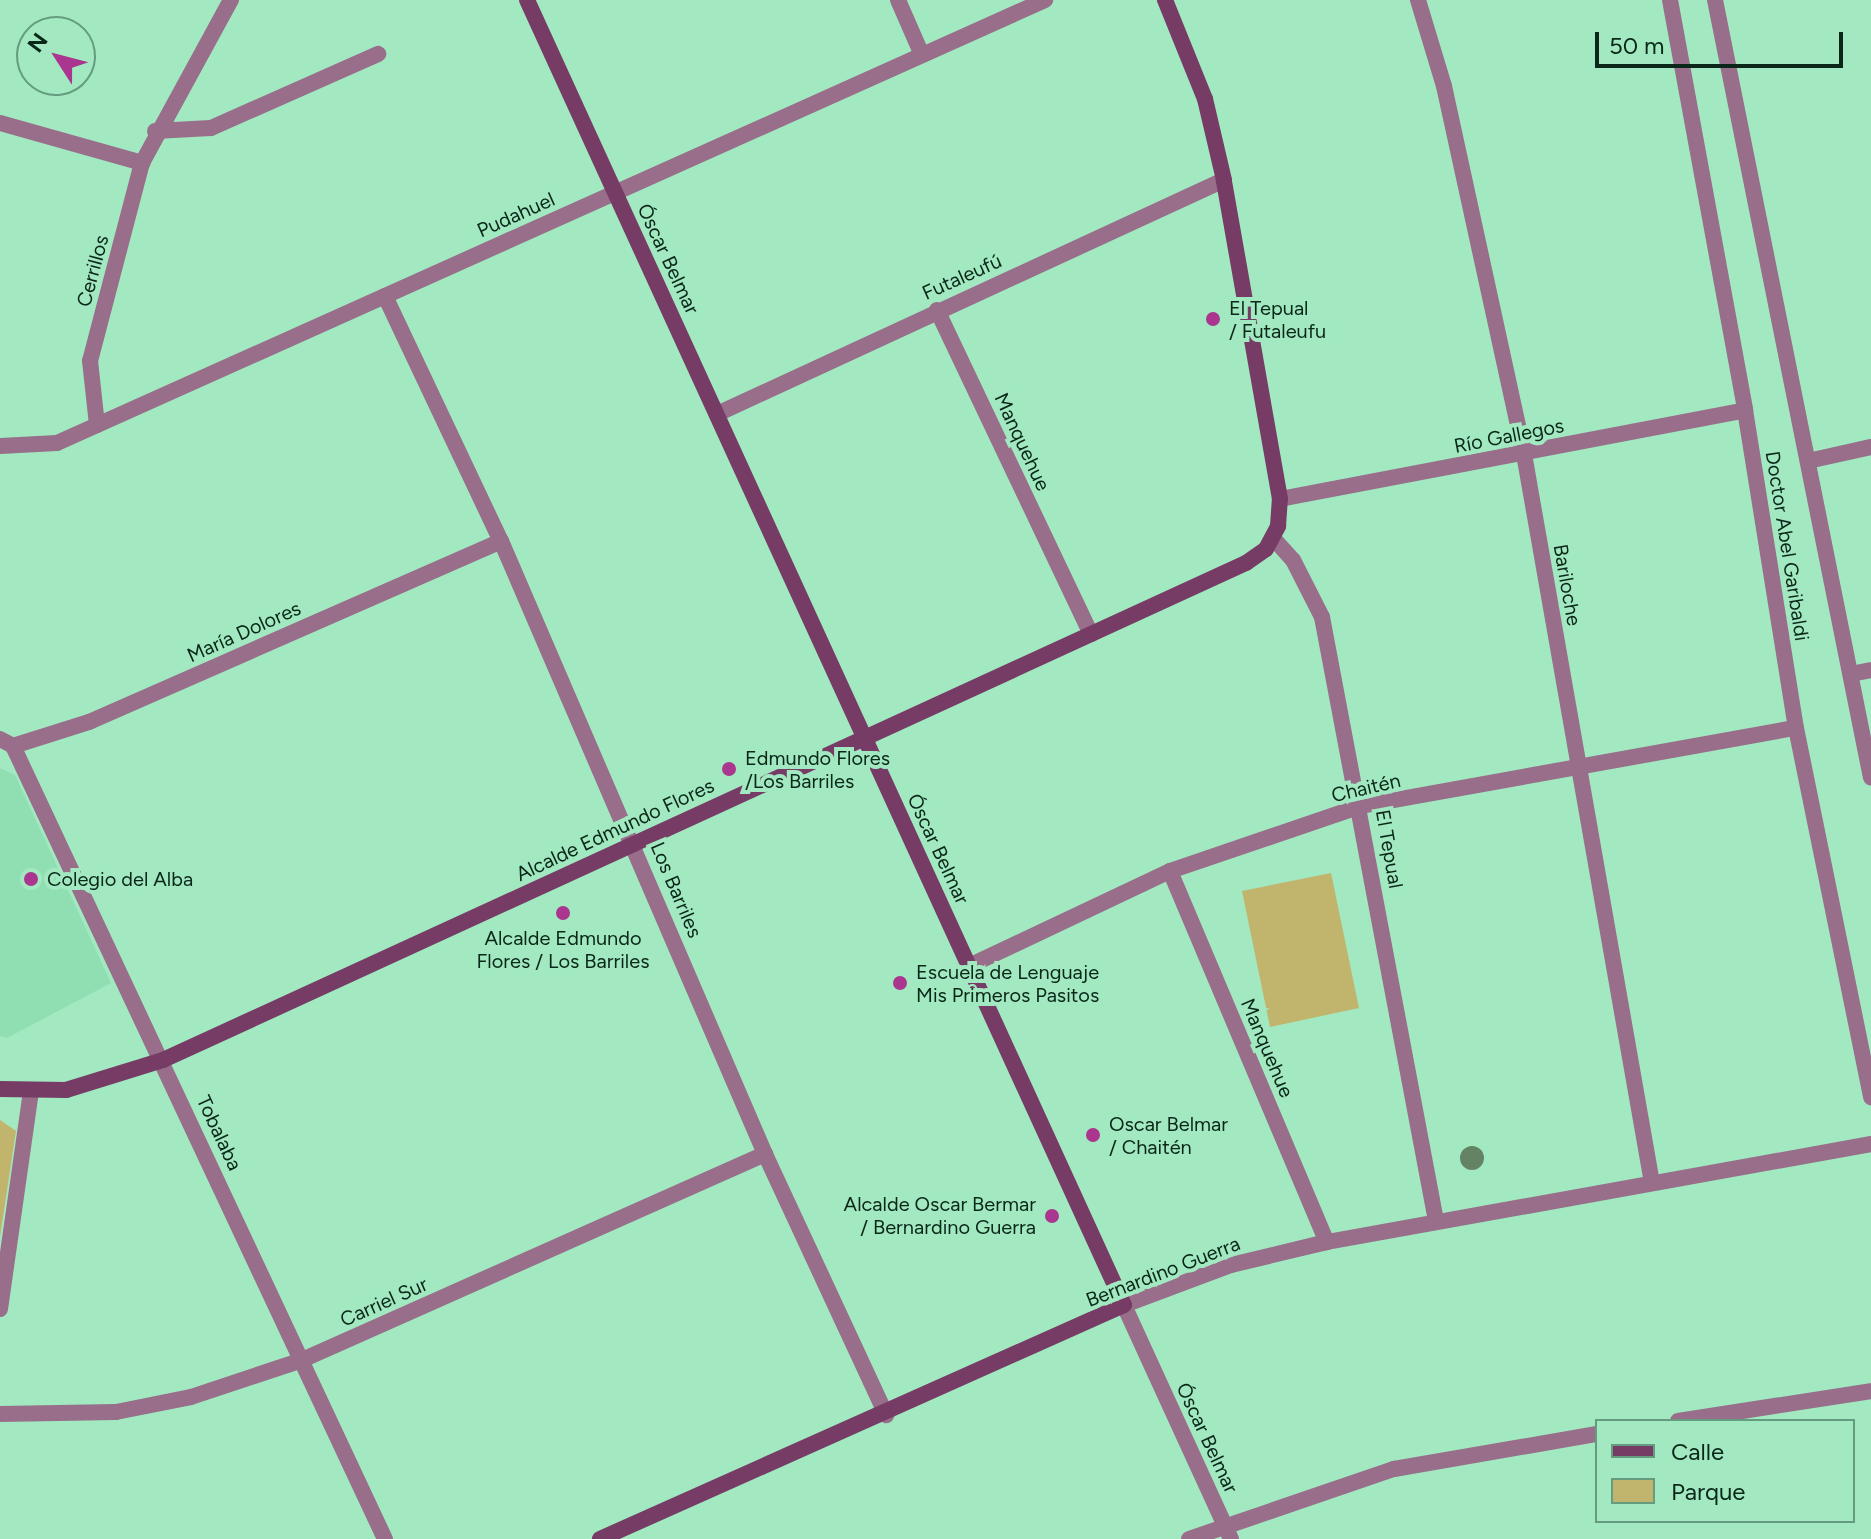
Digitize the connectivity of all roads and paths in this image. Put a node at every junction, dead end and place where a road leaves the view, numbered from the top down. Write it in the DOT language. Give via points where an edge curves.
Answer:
graph roads {
  1 [pos="231,0"];
  2 [pos="527,0"];
  3 [pos="898,0"];
  4 [pos="1045,0"];
  5 [pos="1165,0"];
  6 [pos="1418,0"];
  7 [pos="1670,0"];
  8 [pos="1715,0"];
  9 [pos="378,54"];
  10 [pos="922,55"];
  11 [pos="0,123"];
  12 [pos="155,131"];
  13 [pos="142,163"];
  14 [pos="1224,180"];
  15 [pos="615,193"];
  16 [pos="385,296"];
  17 [pos="937,310"];
  18 [pos="1745,410"];
  19 [pos="717,414"];
  20 [pos="97,425"];
  21 [pos="0,446"];
  22 [pos="1871,447"];
  23 [pos="1524,454"];
  24 [pos="1808,461"];
  25 [pos="1280,499"];
  26 [pos="1274,539"];
  27 [pos="501,541"];
  28 [pos="1091,634"];
  29 [pos="1871,670"];
  30 [pos="1851,674"];
  31 [pos="1796,728"];
  32 [pos="865,738"];
  33 [pos="7,742"];
  34 [pos="1579,770"];
  35 [pos="1871,778"];
  36 [pos="1361,806"];
  37 [pos="634,843"];
  38 [pos="1170,871"];
  39 [pos="969,966"];
  40 [pos="163,1060"];
  41 [pos="0,1089"];
  42 [pos="31,1092"];
  43 [pos="1871,1097"];
  44 [pos="1871,1144"];
  45 [pos="765,1154"];
  46 [pos="1652,1183"];
  47 [pos="1436,1221"];
  48 [pos="1327,1242"];
  49 [pos="1124,1305"];
  50 [pos="0,1309"];
  51 [pos="302,1360"];
  52 [pos="1871,1391"];
  53 [pos="0,1414"];
  54 [pos="886,1415"];
  55 [pos="1691,1419"];
  56 [pos="1595,1434"];
  57 [pos="1228,1531"];
  58 [pos="385,1539"];
  59 [pos="600,1539"];
  60 [pos="1189,1539"];
  1 -- 12 [label="street, Cerrillos"];
  2 -- 15 [label="street, Óscar Belmar"];
  3 -- 10 [label="street"];
  4 -- 10 [label="street, Pudahuel"];
  5 -- 14 [label="street" via="1205,99"];
  6 -- 23 [label="street, Bariloche" via="1444,86"];
  7 -- 18 [label="street, Doctor Abel Garibaldi"];
  8 -- 24 [label="street, Doctor Abel Garibaldi"];
  9 -- 12 [label="street" via="211,128"];
  10 -- 15 [label="street, Pudahuel"];
  11 -- 13 [label="street"];
  12 -- 13 [label="street, Cerrillos"];
  13 -- 20 [label="street, Cerrillos" via="90,361"];
  14 -- 17 [label="street, Futaleufú"];
  14 -- 25 [label="street"];
  15 -- 16 [label="street, Pudahuel"];
  15 -- 19 [label="street, Óscar Belmar"];
  16 -- 20 [label="street, Pudahuel"];
  16 -- 27 [label="street, Los Barriles"];
  17 -- 19 [label="street, Futaleufú"];
  17 -- 28 [label="street, Manquehue"];
  18 -- 23 [label="street, Río Gallegos"];
  18 -- 31 [label="street, Doctor Abel Garibaldi"];
  19 -- 32 [label="street, Óscar Belmar"];
  20 -- 21 [label="street, Pudahuel" via="57,443"];
  22 -- 24 [label="street"];
  23 -- 25 [label="street, Río Gallegos"];
  23 -- 34 [label="street, Bariloche"];
  24 -- 30 [label="street, Doctor Abel Garibaldi"];
  25 -- 26 [label="street"];
  26 -- 28 [label="street, Alcalde Edmundo Flores" via="1246,563"];
  26 -- 36 [label="street, El Tepual" via="1293,560 1322,617"];
  27 -- 33 [label="street, María Dolores" via="89,722"];
  27 -- 37 [label="street, Los Barriles"];
  28 -- 32 [label="street, Alcalde Edmundo Flores"];
  29 -- 30 [label="street"];
  30 -- 35 [label="street, Doctor Abel Garibaldi"];
  31 -- 34 [label="street, Chaitén"];
  31 -- 43 [label="street, Doctor Abel Garibaldi"];
  32 -- 37 [label="street, Alcalde Edmundo Flores"];
  32 -- 39 [label="street, Óscar Belmar"];
  33 -- 40 [label="street, Tobalaba"];
  34 -- 36 [label="street, Chaitén"];
  34 -- 46 [label="street, Bariloche"];
  36 -- 38 [label="street, Chaitén"];
  36 -- 47 [label="street, El Tepual"];
  37 -- 40 [label="street, Alcalde Edmundo Flores"];
  37 -- 45 [label="street, Los Barriles"];
  38 -- 39 [label="street, Chaitén"];
  38 -- 48 [label="street, Manquehue"];
  39 -- 49 [label="street, Óscar Belmar"];
  40 -- 42 [label="street, Alcalde Edmundo Flores" via="103,1082"];
  40 -- 51 [label="street, Tobalaba"];
  41 -- 42 [label="street, Alcalde Edmundo Flores"];
  42 -- 50 [label="street"];
  44 -- 46 [label="street, Bernardino Guerra"];
  45 -- 51 [label="street, Carriel Sur"];
  45 -- 54 [label="street, Los Barriles"];
  46 -- 47 [label="street, Bernardino Guerra"];
  47 -- 48 [label="street, Bernardino Guerra"];
  48 -- 49 [label="street, Bernardino Guerra" via="1231,1265"];
  49 -- 54 [label="street, Bernardino Guerra"];
  49 -- 57 [label="street, Óscar Belmar"];
  51 -- 53 [label="street, Carriel Sur" via="191,1397 116,1412"];
  51 -- 58 [label="street, Tobalaba"];
  52 -- 55 [label="street"];
  54 -- 59 [label="street, Bernardino Guerra"];
  56 -- 57 [label="street" via="1394,1469"];
  57 -- 60 [label="street"];
}
